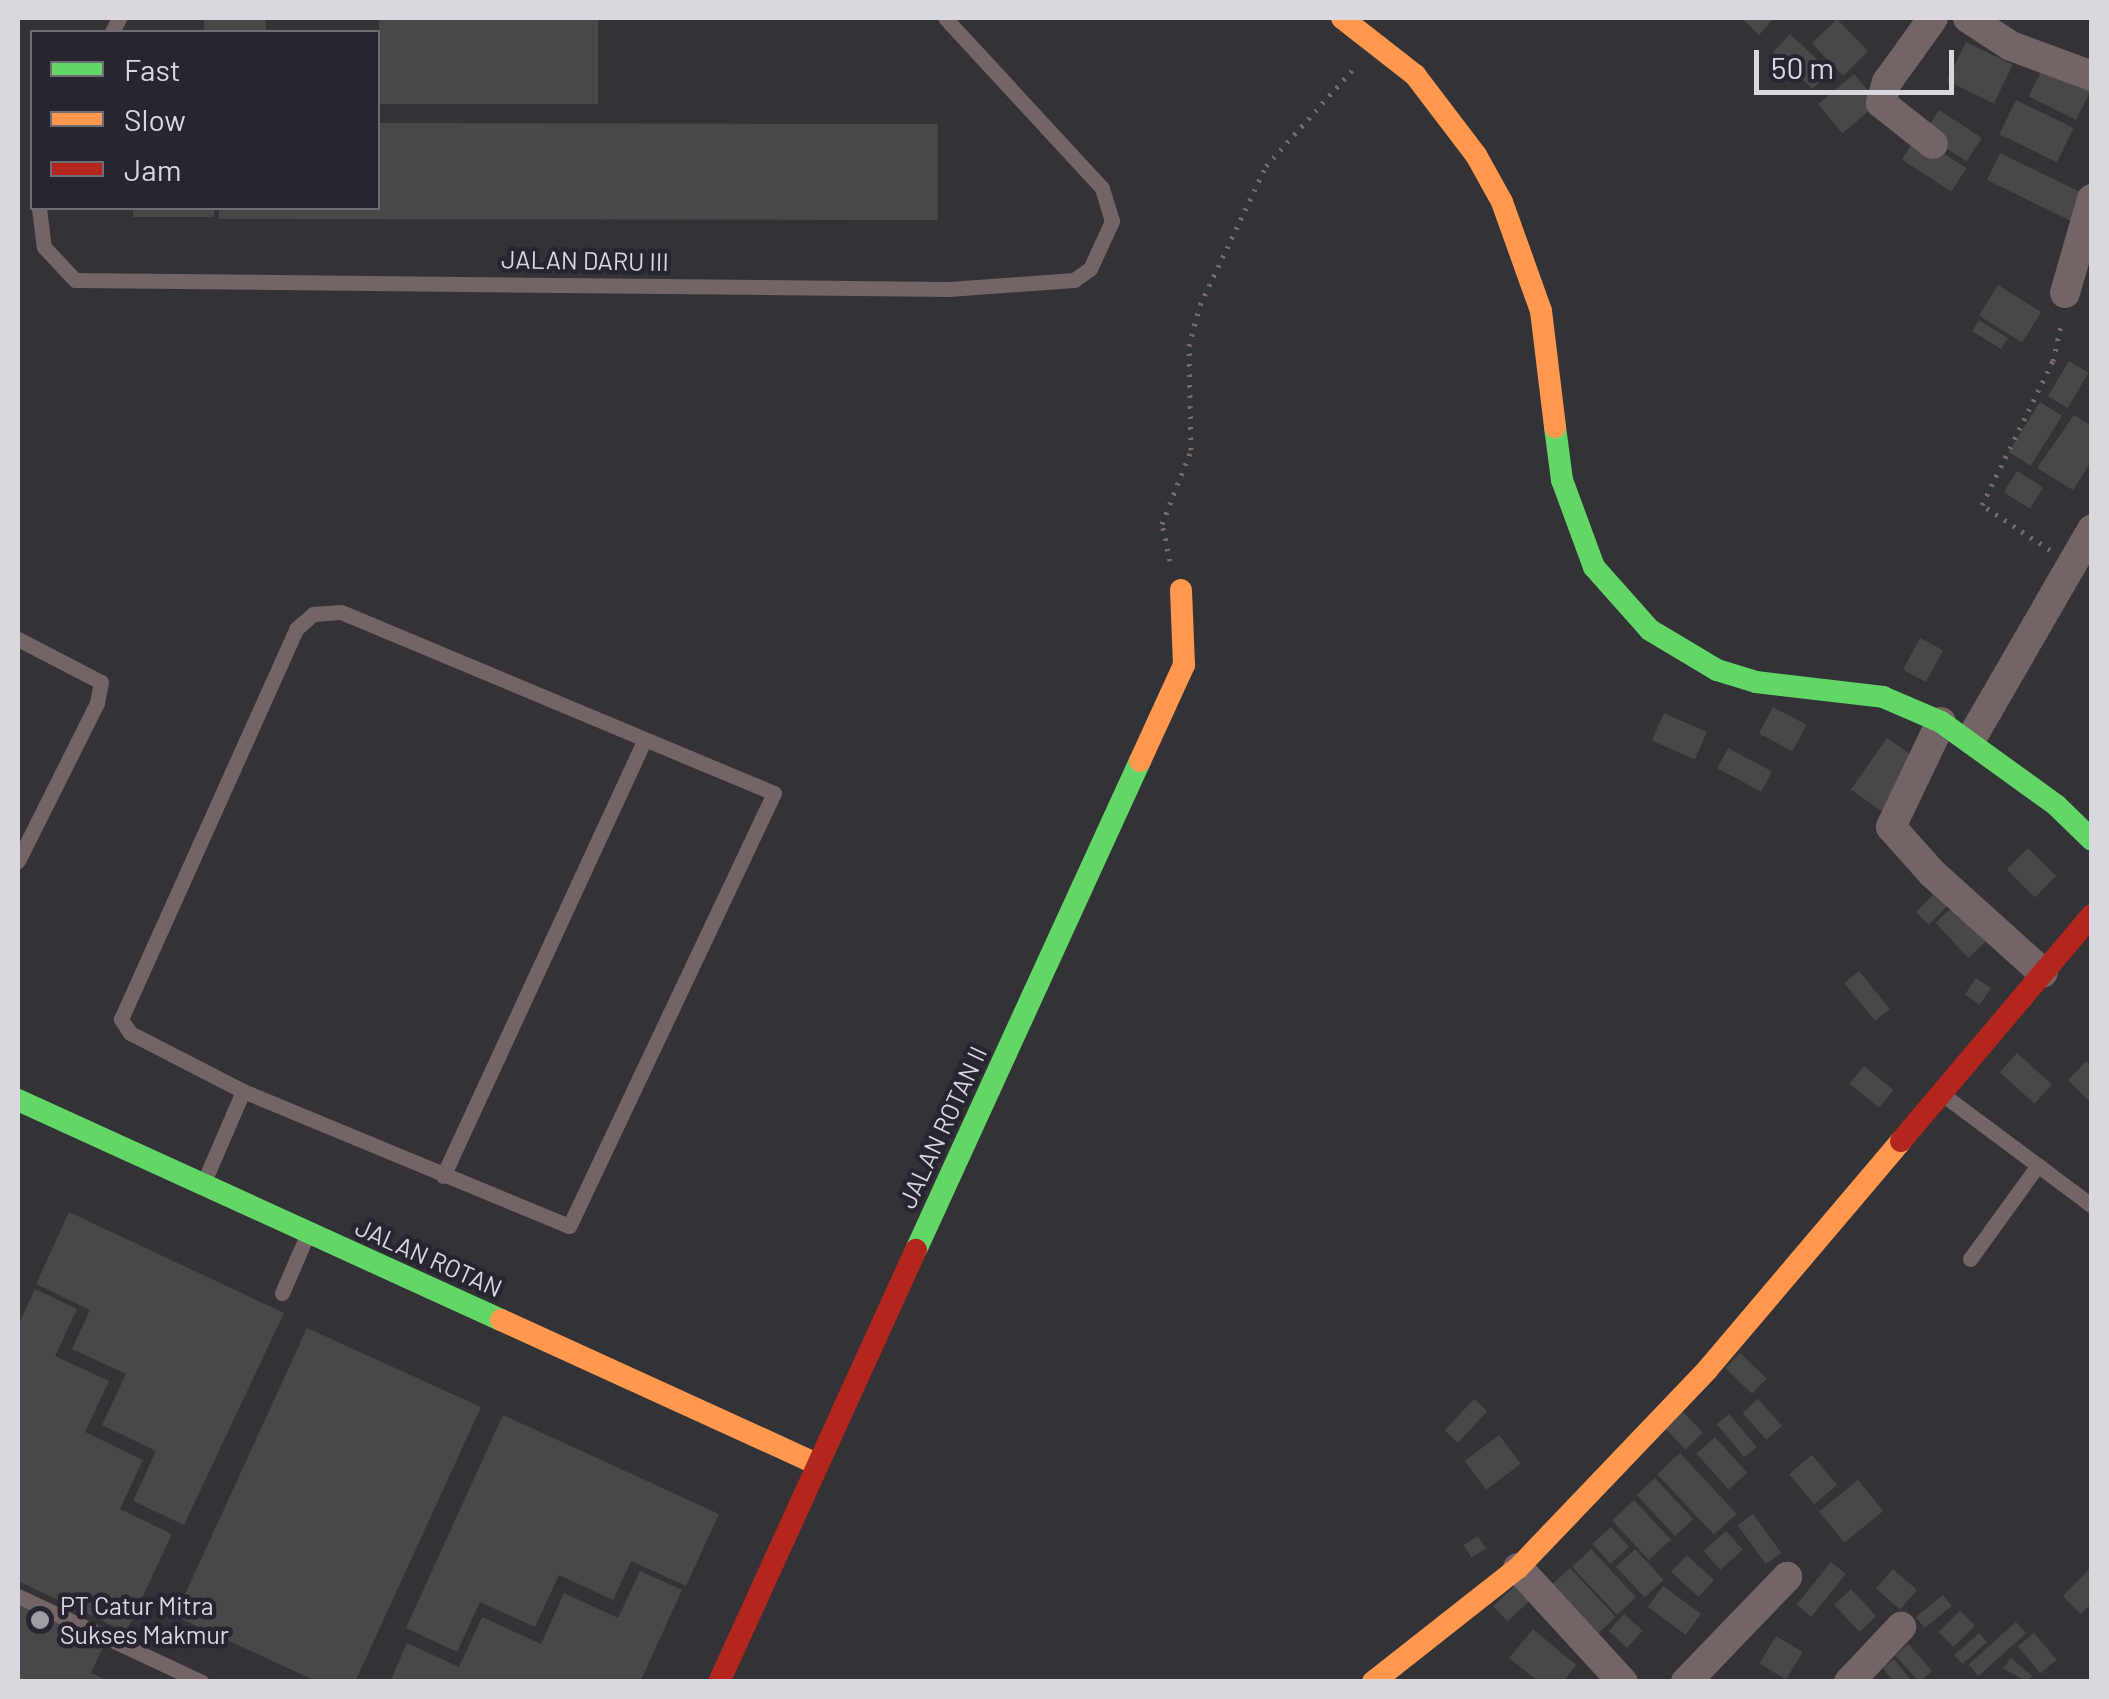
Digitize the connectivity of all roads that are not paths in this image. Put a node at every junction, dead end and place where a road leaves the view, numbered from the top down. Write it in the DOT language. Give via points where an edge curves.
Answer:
graph roads {
  1 [pos="944,18"];
  2 [pos="1342,18"];
  3 [pos="1933,18"];
  4 [pos="1968,18"];
  5 [pos="2092,76"];
  6 [pos="1934,144"];
  7 [pos="2092,200"];
  8 [pos="39,210"];
  9 [pos="2065,293"];
  10 [pos="2092,529"];
  11 [pos="1181,590"];
  12 [pos="18,639"];
  13 [pos="1941,722"];
  14 [pos="1971,739"];
  15 [pos="644,741"];
  16 [pos="2092,840"];
  17 [pos="18,861"];
  18 [pos="2091,917"];
  19 [pos="2043,973"];
  20 [pos="243,1091"];
  21 [pos="1941,1094"];
  22 [pos="20,1109"];
  23 [pos="2038,1165"];
  24 [pos="443,1176"];
  25 [pos="202,1184"];
  26 [pos="2092,1206"];
  27 [pos="308,1232"];
  28 [pos="1970,1259"];
  29 [pos="282,1293"];
  30 [pos="817,1464"];
  31 [pos="1518,1568"];
  32 [pos="1787,1577"];
  33 [pos="18,1596"];
  34 [pos="1901,1628"];
  35 [pos="202,1682"];
  36 [pos="719,1682"];
  37 [pos="1373,1682"];
  38 [pos="1623,1682"];
  39 [pos="1686,1682"];
  40 [pos="1848,1682"];
  1 -- 8 [label="lane, JALAN DARU III" via="1102,188 1112,221 1090,269 1059,284 949,289 76,280 44,247"];
  2 -- 13 [label="street" via="1390,52 1476,154 1521,243 1541,311 1562,480 1594,567 1618,599 1650,630 1717,670 1756,682 1883,696"];
  3 -- 6 [label="street" via="1886,82 1880,103"];
  4 -- 5 [label="street" via="2010,46"];
  7 -- 9 [label="street"];
  10 -- 14 [label="street"];
  11 -- 30 [label="street, JALAN ROTAN II" via="1184,665"];
  12 -- 17 [label="lane" via="101,682 98,703"];
  13 -- 14 [label="street"];
  13 -- 19 [label="street" via="1891,827 1932,874"];
  14 -- 16 [label="street"];
  15 -- 20 [label="lane" via="340,612 313,614 296,629 121,1019 130,1032"];
  15 -- 24 [label="lane"];
  15 -- 24 [label="lane" via="774,793 568,1226"];
  18 -- 19 [label="street"];
  19 -- 21 [label="street"];
  20 -- 24 [label="lane"];
  20 -- 25 [label="lane"];
  21 -- 23 [label="lane"];
  21 -- 31 [label="street" via="1760,1312"];
  22 -- 25 [label="street, JALAN ROTAN"];
  23 -- 26 [label="lane"];
  23 -- 28 [label="lane"];
  25 -- 27 [label="street, JALAN ROTAN"];
  27 -- 29 [label="lane"];
  27 -- 30 [label="street, JALAN ROTAN"];
  30 -- 36 [label="street, JALAN ROTAN II"];
  31 -- 37 [label="street"];
  31 -- 38 [label="street"];
  32 -- 39 [label="street"];
  33 -- 35 [label="lane"];
  34 -- 40 [label="street"];
}
